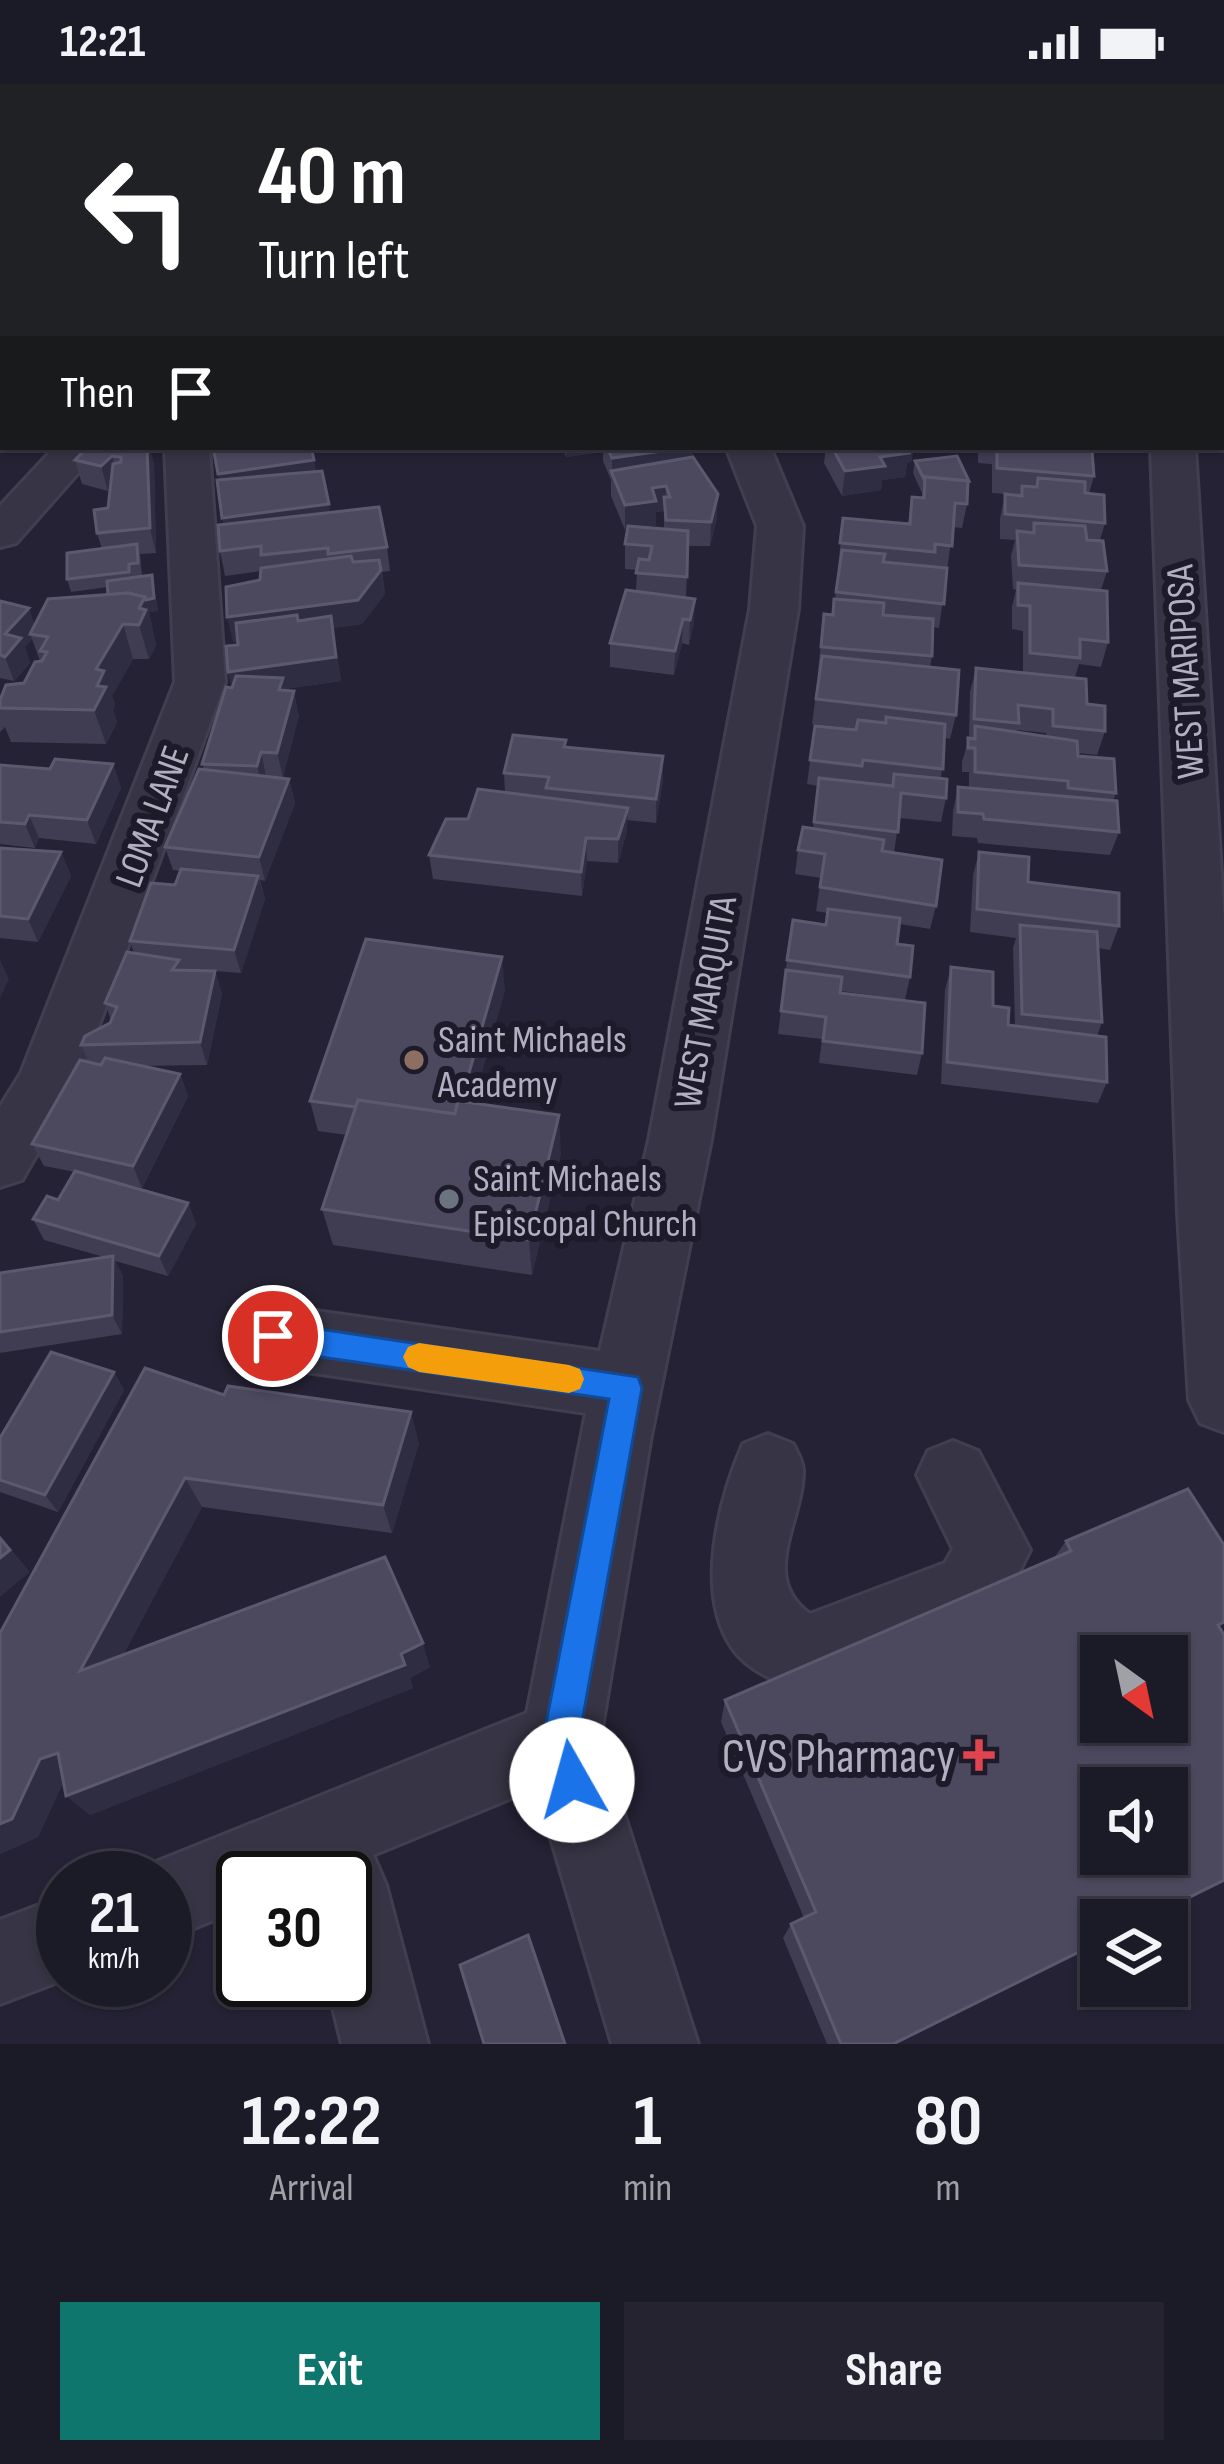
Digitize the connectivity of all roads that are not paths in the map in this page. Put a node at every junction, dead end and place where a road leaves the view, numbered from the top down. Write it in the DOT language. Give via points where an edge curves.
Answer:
graph roads {
  1 [pos="76,450"];
  2 [pos="187,450"];
  3 [pos="749,450"];
  4 [pos="1173,450"];
  5 [pos="0,533"];
  6 [pos="0,1161"];
  7 [pos="273,1336"];
  8 [pos="627,1388"];
  9 [pos="1224,1400"];
  10 [pos="768,1468"];
  11 [pos="953,1474"];
  12 [pos="561,1739"];
  13 [pos="366,1851"];
  14 [pos="36,1948"];
  15 [pos="0,1962"];
  16 [pos="372,1990"];
  17 [pos="386,2044"];
  18 [pos="656,2044"];
  1 -- 5 [label="street"];
  2 -- 6 [label="street, LOMA LANE" via="200,682 48,1082"];
  3 -- 8 [label="street, WEST MARQUITA" via="780,526 774,609 680,1140"];
  4 -- 9 [label="street, WEST MARIPOSA"];
  7 -- 8 [label="street"];
  8 -- 12 [label="street, WEST MARQUITA"];
  10 -- 11 [label="street" via="746,1568 760,1624 803,1655 971,1589 993,1550"];
  12 -- 13 [label="street"];
  12 -- 18 [label="street, WEST MARQUITA"];
  14 -- 15 [label="street"];
  16 -- 17 [label="street"];
}
